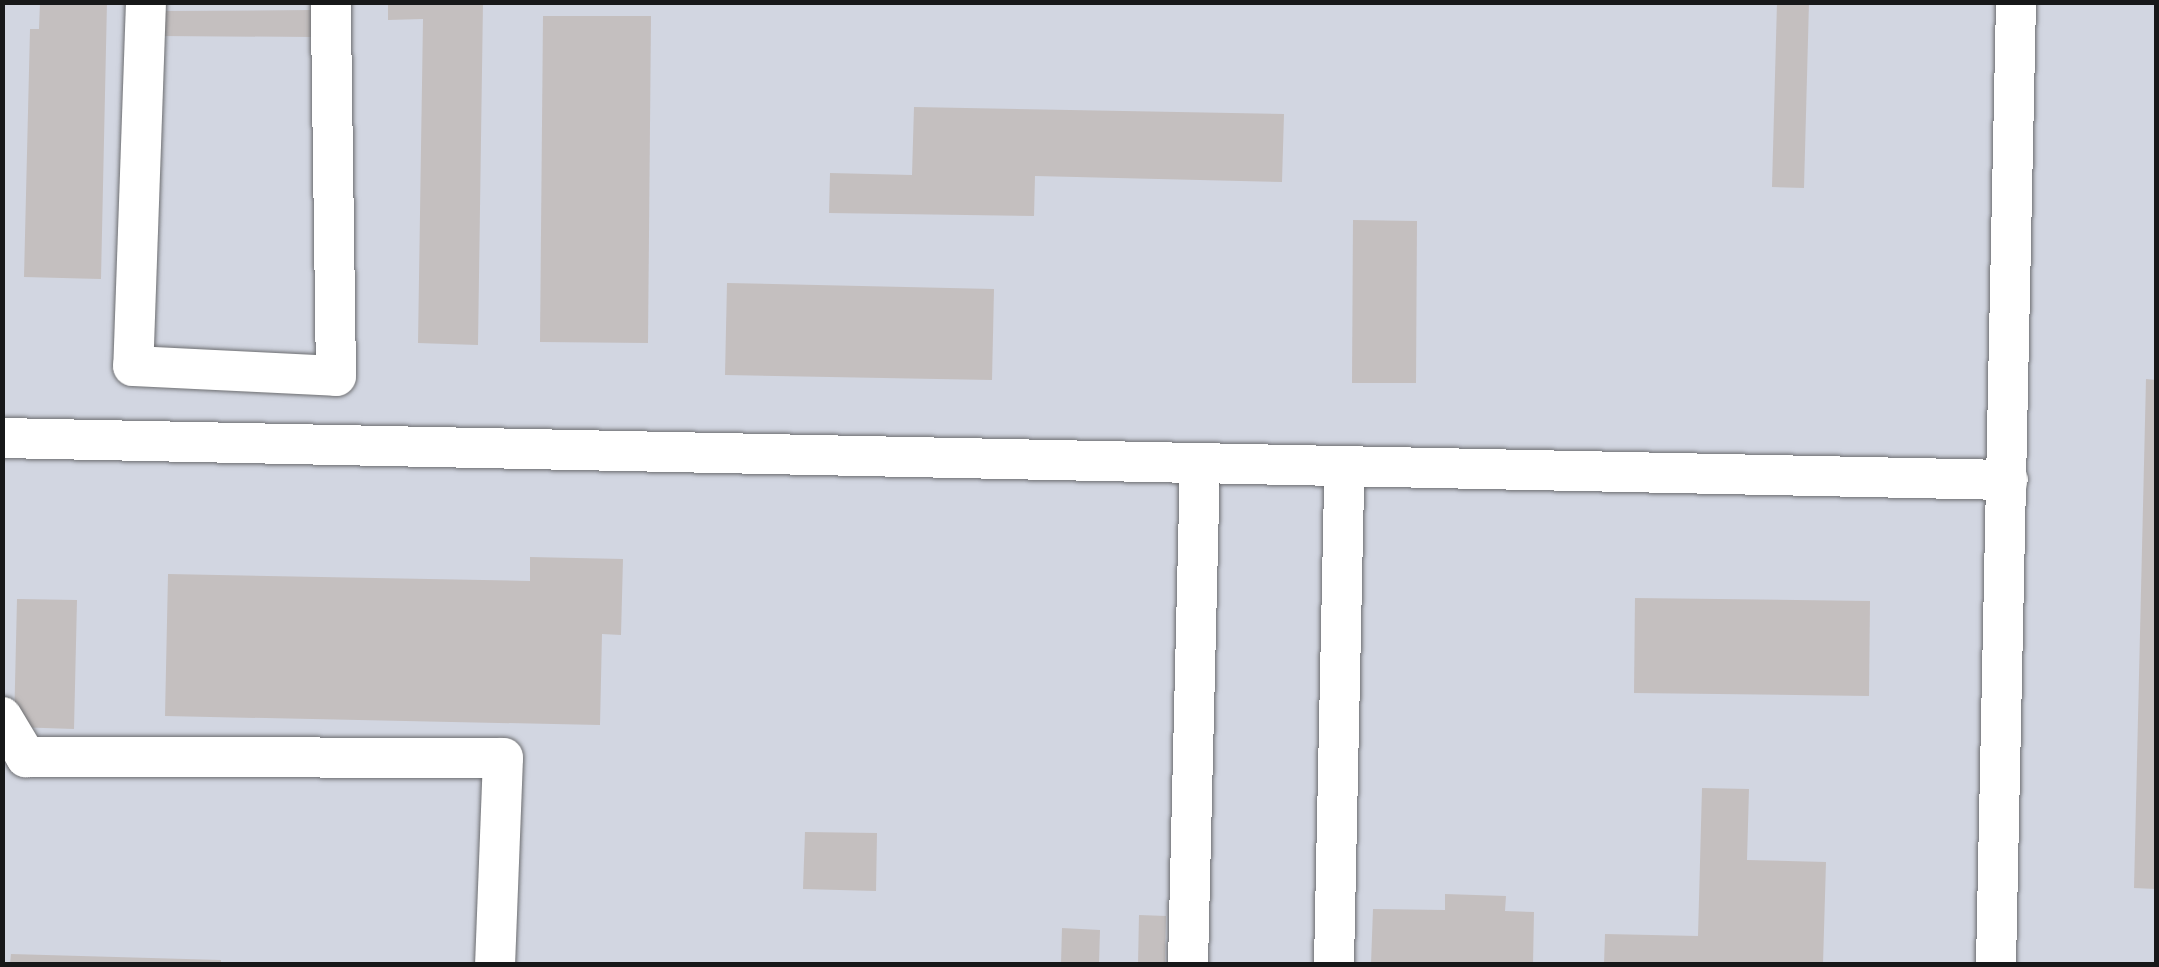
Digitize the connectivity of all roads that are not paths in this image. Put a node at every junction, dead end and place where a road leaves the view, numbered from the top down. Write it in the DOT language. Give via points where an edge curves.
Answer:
graph roads {
  1 [pos="146,2"];
  2 [pos="331,2"];
  3 [pos="2016,2"];
  4 [pos="2,438"];
  5 [pos="1200,463"];
  6 [pos="1344,466"];
  7 [pos="2008,480"];
  8 [pos="2,717"];
  9 [pos="495,964"];
  10 [pos="1188,964"];
  11 [pos="1334,964"];
  12 [pos="1996,964"];
  1 -- 2 [label="lane" via="133,366 336,376"];
  3 -- 7 [label="lane"];
  4 -- 5 [label="lane"];
  5 -- 6 [label="lane"];
  5 -- 10 [label="lane"];
  6 -- 7 [label="lane"];
  6 -- 11 [label="lane"];
  7 -- 12 [label="lane"];
  8 -- 9 [label="lane" via="26,757 503,758"];
}
